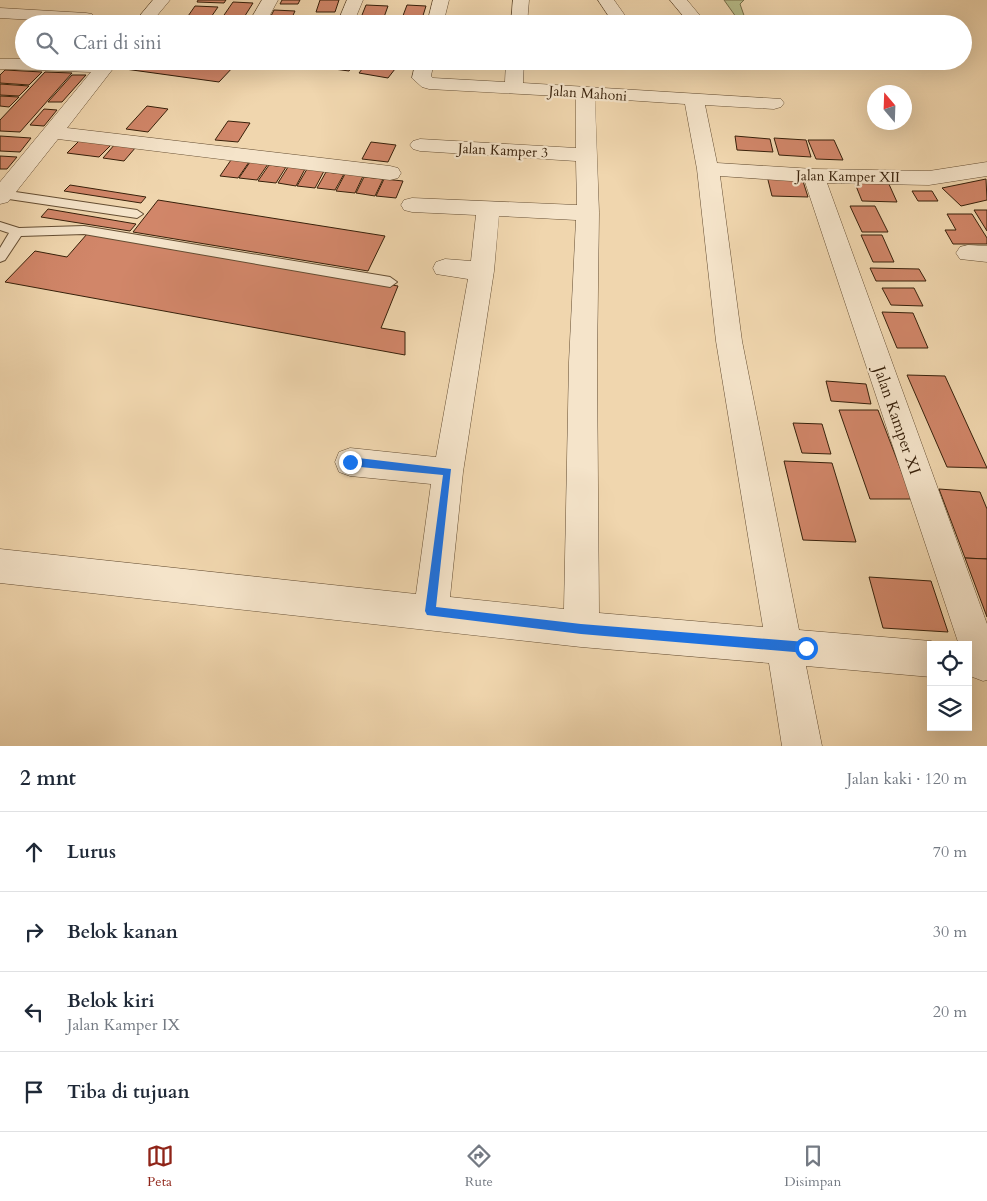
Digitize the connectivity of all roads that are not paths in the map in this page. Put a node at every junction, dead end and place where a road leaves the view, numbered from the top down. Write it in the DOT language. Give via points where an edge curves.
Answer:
graph roads {
  1 [pos="66,0"];
  2 [pos="162,0"];
  3 [pos="270,0"];
  4 [pos="355,0"];
  5 [pos="441,0"];
  6 [pos="521,0"];
  7 [pos="606,0"];
  8 [pos="678,0"];
  9 [pos="0,13"];
  10 [pos="33,15"];
  11 [pos="51,15"];
  12 [pos="149,15"];
  13 [pos="261,15"];
  14 [pos="349,15"];
  15 [pos="437,15"];
  16 [pos="520,15"];
  17 [pos="616,15"];
  18 [pos="691,15"];
  19 [pos="0,65"];
  20 [pos="15,65"];
  21 [pos="103,70"];
  22 [pos="423,70"];
  23 [pos="515,70"];
  24 [pos="514,88"];
  25 [pos="585,93"];
  26 [pos="694,100"];
  27 [pos="774,103"];
  28 [pos="52,132"];
  29 [pos="420,145"];
  30 [pos="586,155"];
  31 [pos="708,169"];
  32 [pos="987,169"];
  33 [pos="390,173"];
  34 [pos="814,176"];
  35 [pos="1,196"];
  36 [pos="412,206"];
  37 [pos="488,209"];
  38 [pos="588,213"];
  39 [pos="136,214"];
  40 [pos="0,226"];
  41 [pos="16,232"];
  42 [pos="0,257"];
  43 [pos="445,268"];
  44 [pos="482,271"];
  45 [pos="390,282"];
  46 [pos="350,462"];
  47 [pos="448,472"];
  48 [pos="0,566"];
  49 [pos="431,611"];
  50 [pos="581,629"];
  51 [pos="785,645"];
  52 [pos="927,659"];
  53 [pos="979,663"];
  54 [pos="802,746"];
  1 -- 11 [label="street"];
  2 -- 12 [label="street"];
  3 -- 13 [label="street"];
  4 -- 14 [label="street"];
  5 -- 15 [label="street"];
  6 -- 16 [label="street"];
  7 -- 17 [label="street"];
  8 -- 18 [label="street"];
  9 -- 10 [label="street"];
  19 -- 20 [label="street"];
  21 -- 28 [label="street"];
  22 -- 24 [label="street, Jalan Mahoni" via="421,78 429,83"];
  23 -- 24 [label="street"];
  24 -- 25 [label="street, Jalan Mahoni"];
  25 -- 26 [label="street, Jalan Mahoni"];
  25 -- 30 [label="street"];
  26 -- 27 [label="street, Jalan Mahoni"];
  26 -- 31 [label="street"];
  28 -- 33 [label="street"];
  28 -- 35 [label="street"];
  29 -- 30 [label="street, Jalan Kamper 3"];
  30 -- 38 [label="street"];
  31 -- 34 [label="street, Jalan Kamper XII"];
  31 -- 51 [label="street" via="729,341"];
  32 -- 34 [label="street, Jalan Kamper XII" via="929,178"];
  34 -- 53 [label="street, Jalan Kamper XI"];
  35 -- 39 [label="lane"];
  36 -- 37 [label="street"];
  37 -- 38 [label="street"];
  37 -- 44 [label="street"];
  38 -- 50 [label="street"];
  40 -- 41 [label="lane"];
  41 -- 42 [label="lane"];
  41 -- 45 [label="lane" via="84,230"];
  43 -- 44 [label="street"];
  44 -- 47 [label="street"];
  46 -- 47 [label="street"];
  47 -- 49 [label="street"];
  48 -- 49 [label="street"];
  49 -- 50 [label="street"];
  50 -- 51 [label="street"];
  51 -- 52 [label="street"];
  51 -- 54 [label="street"];
}
